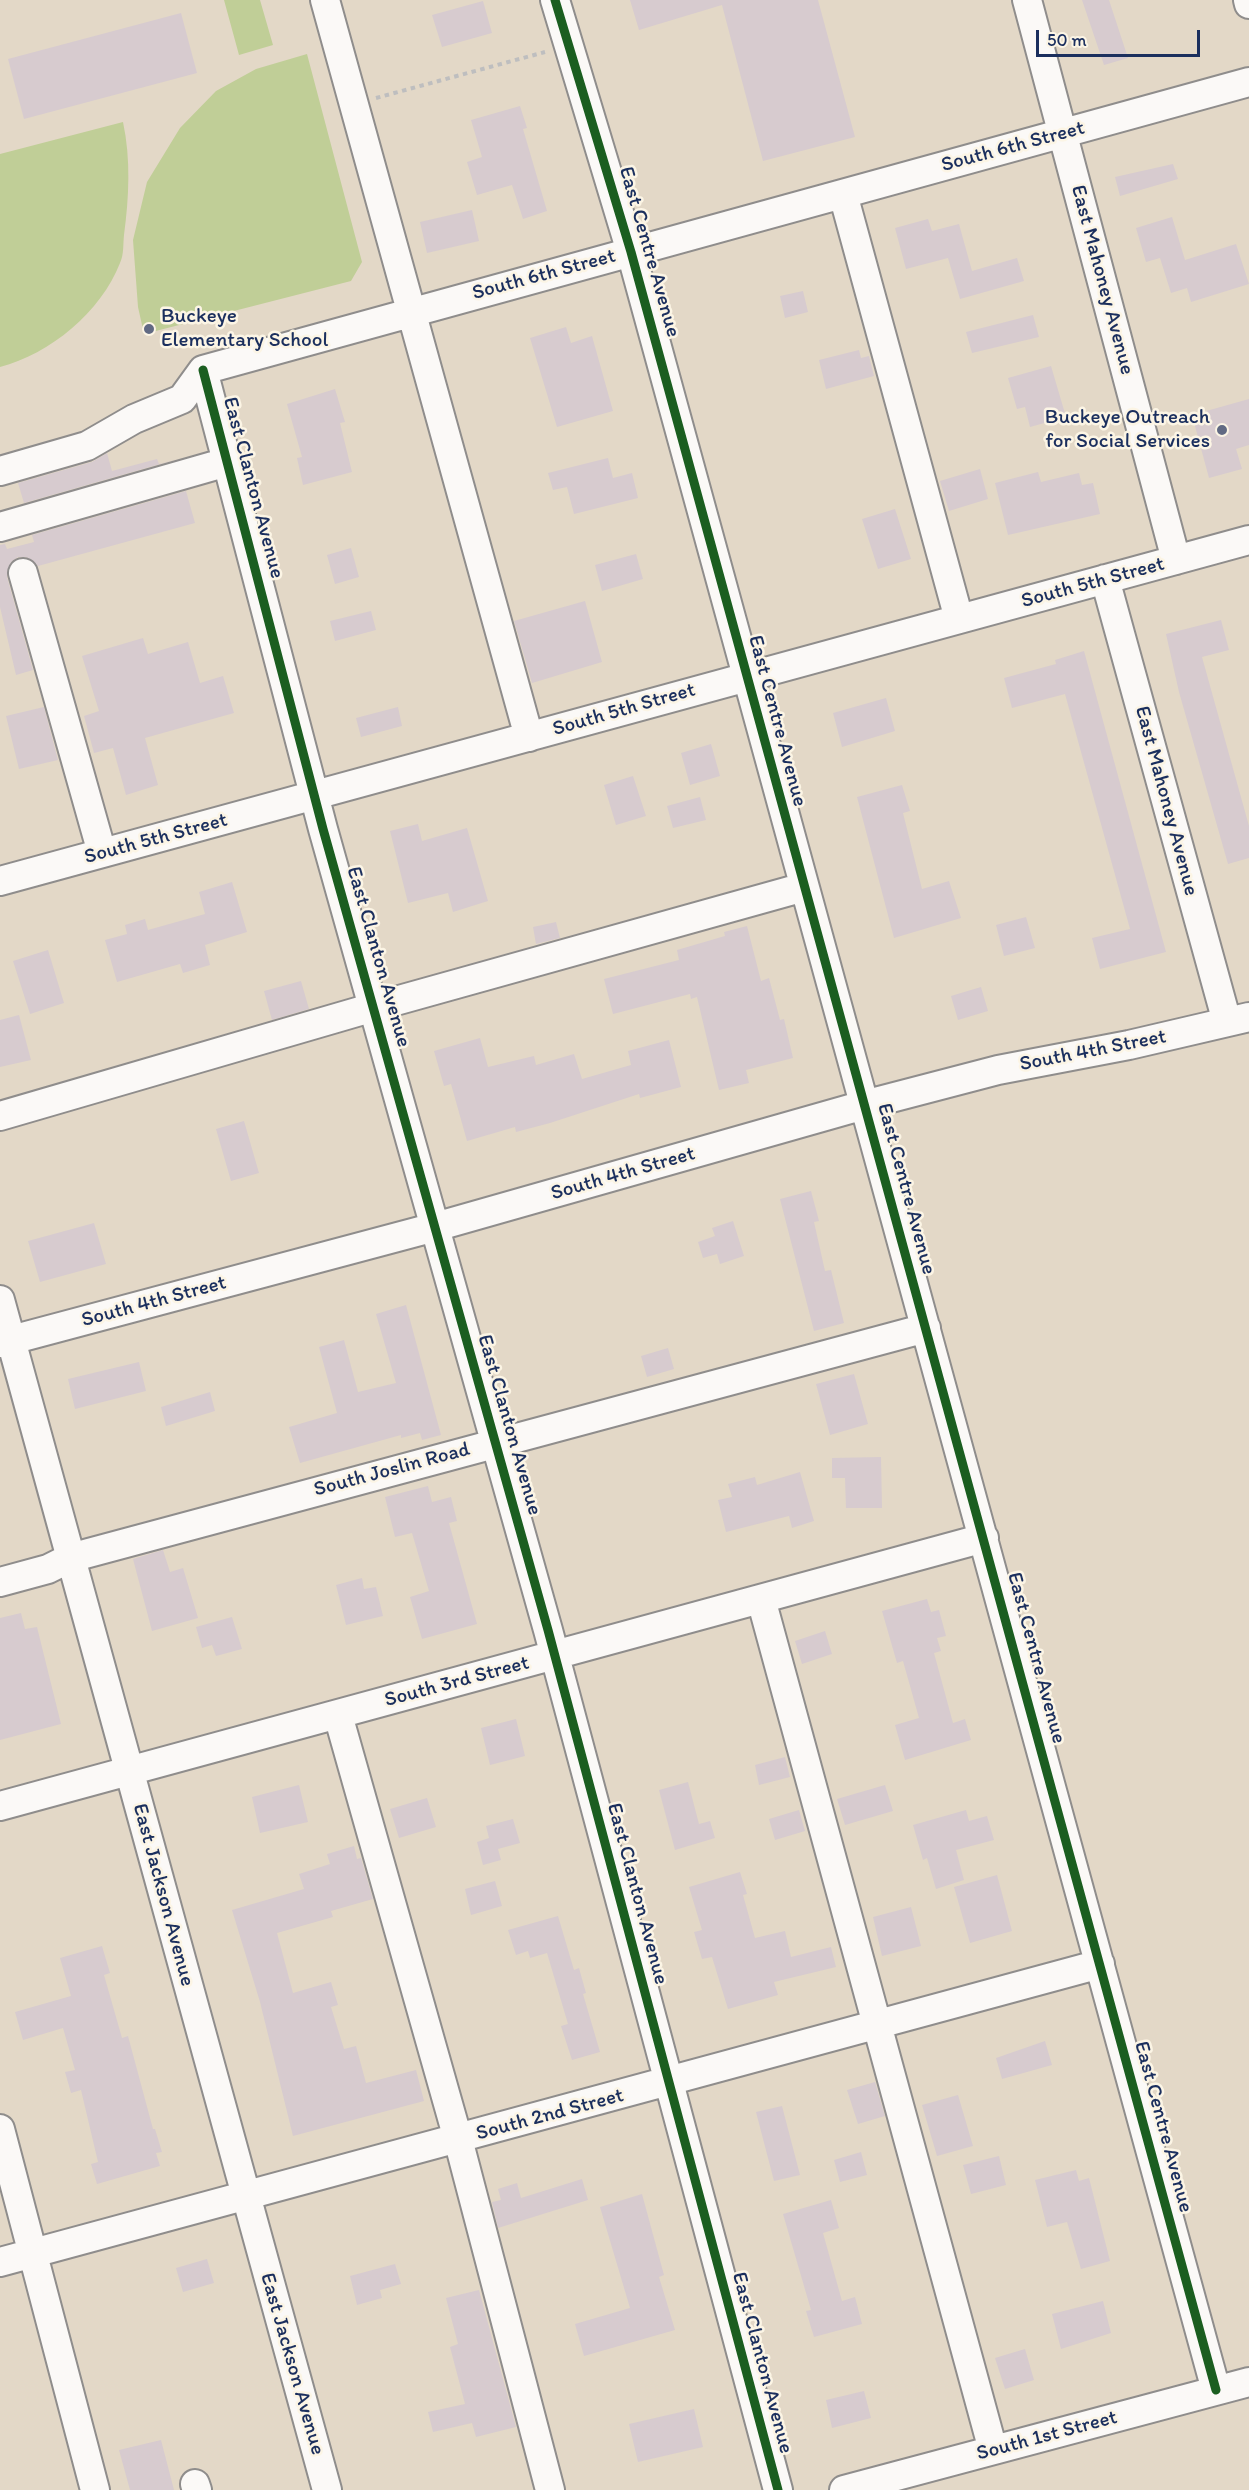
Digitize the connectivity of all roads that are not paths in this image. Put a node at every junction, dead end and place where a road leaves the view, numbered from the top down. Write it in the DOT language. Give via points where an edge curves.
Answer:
graph roads {
  1 [pos="325,0"];
  2 [pos="555,0"];
  3 [pos="1027,0"];
  4 [pos="1249,82"];
  5 [pos="1063,134"];
  6 [pos="843,194"];
  7 [pos="631,252"];
  8 [pos="412,312"];
  9 [pos="203,370"];
  10 [pos="227,462"];
  11 [pos="0,471"];
  12 [pos="0,527"];
  13 [pos="1249,540"];
  14 [pos="1176,560"];
  15 [pos="23,573"];
  16 [pos="1105,579"];
  17 [pos="959,619"];
  18 [pos="746,676"];
  19 [pos="530,736"];
  20 [pos="314,795"];
  21 [pos="102,853"];
  22 [pos="0,881"];
  23 [pos="804,887"];
  24 [pos="374,1007"];
  25 [pos="1238,1019"];
  26 [pos="864,1105"];
  27 [pos="0,1116"];
  28 [pos="435,1227"];
  29 [pos="0,1300"];
  30 [pos="926,1328"];
  31 [pos="6,1341"];
  32 [pos="495,1442"];
  33 [pos="984,1538"];
  34 [pos="70,1558"];
  35 [pos="0,1582"];
  36 [pos="761,1599"];
  37 [pos="555,1655"];
  38 [pos="338,1715"];
  39 [pos="130,1771"];
  40 [pos="0,1806"];
  41 [pos="1100,1964"];
  42 [pos="878,2025"];
  43 [pos="668,2083"];
  44 [pos="0,2129"];
  45 [pos="458,2139"];
  46 [pos="245,2196"];
  47 [pos="34,2252"];
  48 [pos="0,2262"];
  49 [pos="1249,2382"];
  50 [pos="1216,2390"];
  51 [pos="993,2450"];
  52 [pos="95,2490"];
  53 [pos="327,2490"];
  54 [pos="550,2490"];
  55 [pos="778,2490"];
  56 [pos="844,2490"];
  1 -- 8 [label="street"];
  2 -- 7 [label="street, East Centre Avenue"];
  3 -- 5 [label="street, East Mahoney Avenue"];
  4 -- 5 [label="street, South 6th Street"];
  5 -- 6 [label="street, South 6th Street"];
  5 -- 14 [label="street, East Mahoney Avenue"];
  6 -- 7 [label="street, South 6th Street"];
  6 -- 17 [label="street"];
  7 -- 8 [label="street, South 6th Street"];
  7 -- 18 [label="street, East Centre Avenue"];
  8 -- 9 [label="street, South 6th Street"];
  8 -- 19 [label="street"];
  9 -- 10 [label="street, East Clanton Avenue"];
  9 -- 11 [label="street" via="183,399 134,419 87,446"];
  10 -- 12 [label="street"];
  10 -- 20 [label="street, East Clanton Avenue"];
  13 -- 14 [label="street, South 5th Street"];
  14 -- 16 [label="street, South 5th Street"];
  15 -- 21 [label="street"];
  16 -- 17 [label="street, South 5th Street"];
  16 -- 25 [label="street, East Mahoney Avenue"];
  17 -- 18 [label="street, South 5th Street"];
  18 -- 19 [label="street, South 5th Street"];
  18 -- 23 [label="street, East Centre Avenue"];
  19 -- 20 [label="street, South 5th Street"];
  20 -- 21 [label="street, South 5th Street"];
  20 -- 24 [label="street, East Clanton Avenue"];
  21 -- 22 [label="street, South 5th Street"];
  23 -- 24 [label="street"];
  23 -- 26 [label="street, East Centre Avenue"];
  24 -- 27 [label="street"];
  24 -- 28 [label="street, East Clanton Avenue"];
  25 -- 26 [label="street, South 4th Street" via="998,1070"];
  26 -- 28 [label="street, South 4th Street"];
  26 -- 30 [label="street, East Centre Avenue"];
  28 -- 31 [label="street, South 4th Street"];
  28 -- 32 [label="street, East Clanton Avenue"];
  29 -- 31 [label="street, East Jackson Avenue"];
  30 -- 32 [label="street, South Joslin Road" via="530,1436"];
  30 -- 33 [label="street, East Centre Avenue"];
  31 -- 34 [label="street, East Jackson Avenue"];
  32 -- 34 [label="street, South Joslin Road"];
  32 -- 37 [label="street, East Clanton Avenue"];
  33 -- 36 [label="street, South 3rd Street"];
  33 -- 41 [label="street, East Centre Avenue"];
  34 -- 35 [label="street, South Joslin Road" via="48,1569"];
  34 -- 39 [label="street, East Jackson Avenue"];
  36 -- 37 [label="street, South 3rd Street"];
  36 -- 42 [label="street"];
  37 -- 38 [label="street, South 3rd Street"];
  37 -- 43 [label="street, East Clanton Avenue"];
  38 -- 39 [label="street, South 3rd Street"];
  38 -- 45 [label="street"];
  39 -- 40 [label="street, South 3rd Street"];
  39 -- 46 [label="street, East Jackson Avenue"];
  41 -- 42 [label="street, South 2nd Street"];
  41 -- 50 [label="street, East Centre Avenue"];
  42 -- 43 [label="street, South 2nd Street"];
  42 -- 51 [label="street"];
  43 -- 45 [label="street, South 2nd Street"];
  43 -- 55 [label="street, East Clanton Avenue"];
  44 -- 47 [label="street"];
  45 -- 46 [label="street, South 2nd Street"];
  45 -- 54 [label="street"];
  46 -- 47 [label="street, South 2nd Street"];
  46 -- 53 [label="street, East Jackson Avenue"];
  47 -- 48 [label="street, South 2nd Street"];
  47 -- 52 [label="street"];
  49 -- 50 [label="street, South 1st Street"];
  50 -- 51 [label="street, South 1st Street"];
  51 -- 56 [label="street, South 1st Street"];
}
